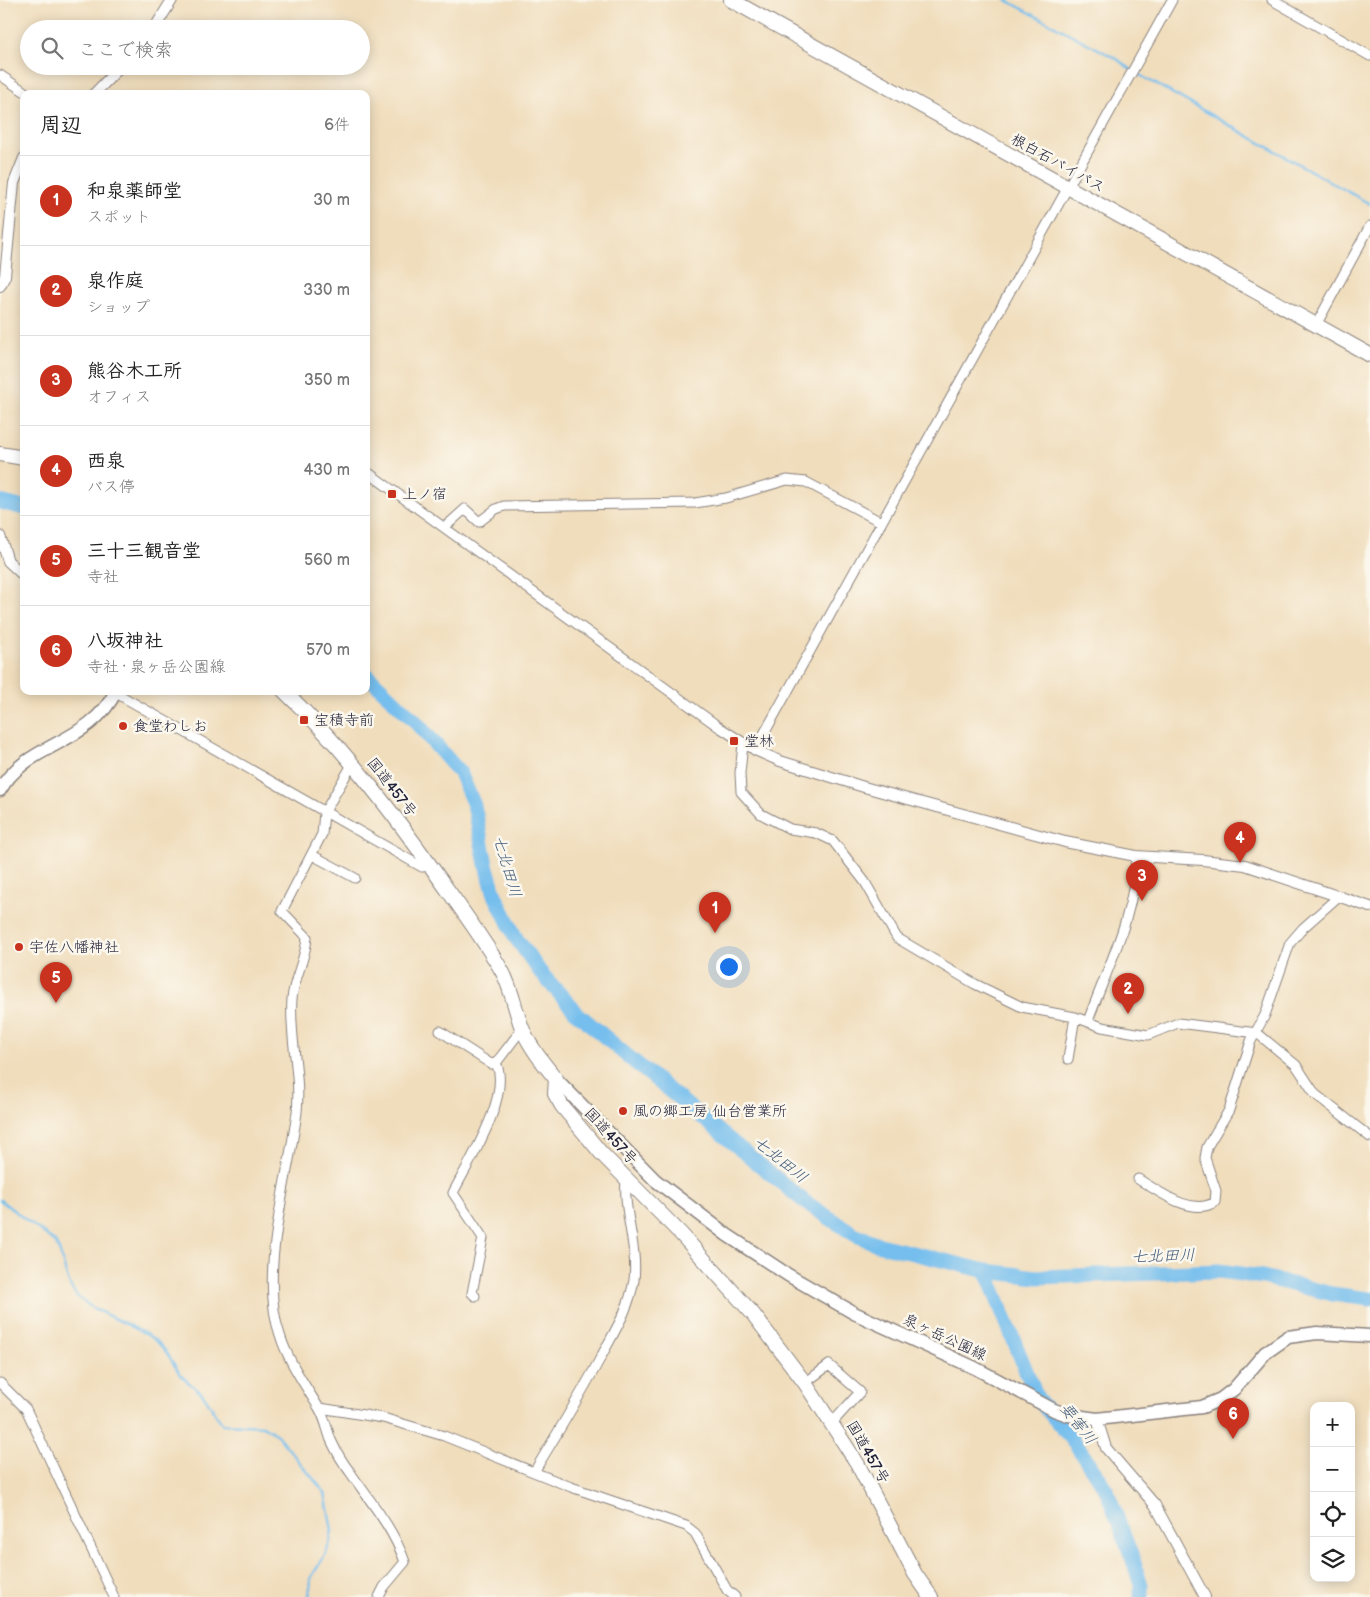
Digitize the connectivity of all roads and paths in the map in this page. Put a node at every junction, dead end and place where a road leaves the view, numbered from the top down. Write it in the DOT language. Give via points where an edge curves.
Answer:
graph roads {
  1 [pos="172,0"];
  2 [pos="1172,0"];
  3 [pos="1272,0"];
  4 [pos="733,1"];
  5 [pos="160,20"];
  6 [pos="1370,56"];
  7 [pos="0,75"];
  8 [pos="112,75"];
  9 [pos="22,90"];
  10 [pos="98,90"];
  11 [pos="20,168"];
  12 [pos="1068,187"];
  13 [pos="1370,226"];
  14 [pos="0,286"];
  15 [pos="1316,325"];
  16 [pos="1370,355"];
  17 [pos="0,454"];
  18 [pos="20,457"];
  19 [pos="370,474"];
  20 [pos="881,522"];
  21 [pos="445,527"];
  22 [pos="1,539"];
  23 [pos="20,572"];
  24 [pos="114,695"];
  25 [pos="121,695"];
  26 [pos="288,695"];
  27 [pos="743,744"];
  28 [pos="755,750"];
  29 [pos="353,763"];
  30 [pos="0,790"];
  31 [pos="324,813"];
  32 [pos="312,855"];
  33 [pos="1136,856"];
  34 [pos="431,866"];
  35 [pos="355,878"];
  36 [pos="1339,896"];
  37 [pos="1370,907"];
  38 [pos="1075,1017"];
  39 [pos="1088,1021"];
  40 [pos="522,1029"];
  41 [pos="440,1032"];
  42 [pos="1257,1033"];
  43 [pos="1068,1059"];
  44 [pos="496,1063"];
  45 [pos="556,1079"];
  46 [pos="1370,1137"];
  47 [pos="626,1178"];
  48 [pos="1138,1178"];
  49 [pos="475,1296"];
  50 [pos="1370,1336"];
  51 [pos="0,1383"];
  52 [pos="805,1383"];
  53 [pos="320,1408"];
  54 [pos="1097,1418"];
  55 [pos="832,1423"];
  56 [pos="534,1472"];
  57 [pos="114,1597"];
  58 [pos="379,1597"];
  59 [pos="735,1597"];
  60 [pos="931,1597"];
  61 [pos="1205,1597"];
  1 -- 5 [label="street"];
  2 -- 12 [label="street"];
  3 -- 6 [label="street"];
  4 -- 12 [label="highway, 根白石バイパス"];
  7 -- 9 [label="street"];
  8 -- 10 [label="street"];
  11 -- 14 [label="street" via="14,183 5,276"];
  12 -- 15 [label="highway, 根白石バイパス"];
  12 -- 20 [label="street"];
  13 -- 15 [label="street"];
  15 -- 16 [label="highway, 根白石バイパス"];
  17 -- 18 [label="highway"];
  19 -- 21 [label="street"];
  20 -- 21 [label="street" via="806,482 787,480 726,498 695,503 504,506 479,522 465,509"];
  20 -- 28 [label="street"];
  21 -- 27 [label="street"];
  22 -- 23 [label="street" via="8,561"];
  24 -- 30 [label="main road" via="94,722 23,764"];
  25 -- 31 [label="street"];
  26 -- 29 [label="highway, 国道457号"];
  27 -- 28 [label="street"];
  27 -- 38 [label="street" via="741,792 760,814 790,829 816,834 833,842 865,882 898,938 975,984 1022,1007"];
  28 -- 33 [label="street" via="864,787 1065,842"];
  29 -- 31 [label="street"];
  29 -- 34 [label="highway, 国道457号"];
  31 -- 32 [label="street" via="322,834"];
  31 -- 34 [label="street" via="422,867"];
  32 -- 35 [label="street"];
  32 -- 53 [label="street" via="282,911 307,937 292,998 293,1047 298,1072 297,1109 279,1205 273,1275 280,1338 305,1389"];
  33 -- 36 [label="street" via="1245,865"];
  33 -- 39 [label="street" via="1132,903"];
  34 -- 40 [label="highway, 国道457号" via="503,973"];
  36 -- 37 [label="street"];
  36 -- 42 [label="street" via="1290,943"];
  38 -- 39 [label="street"];
  38 -- 43 [label="street"];
  39 -- 42 [label="street" via="1102,1027 1148,1035 1178,1023"];
  40 -- 44 [label="street"];
  40 -- 45 [label="highway, 国道457号"];
  41 -- 44 [label="street" via="491,1064"];
  42 -- 46 [label="street" via="1296,1066 1314,1094"];
  42 -- 48 [label="street" via="1251,1041 1229,1110 1206,1151 1216,1202 1202,1207 1183,1203"];
  44 -- 49 [label="street" via="501,1076 493,1111 476,1152 453,1193 483,1238 472,1292"];
  45 -- 47 [label="highway, 国道457号" via="553,1088 562,1106"];
  45 -- 54 [label="main road, 泉ヶ岳公園線" via="655,1180 727,1235 788,1275 854,1313 975,1368 1054,1410"];
  47 -- 52 [label="highway, 国道457号" via="753,1314"];
  47 -- 56 [label="street" via="625,1196 634,1256 634,1279 628,1306"];
  50 -- 54 [label="main road, 泉ヶ岳公園線" via="1318,1333 1288,1337 1265,1353 1234,1390 1221,1399 1202,1407"];
  51 -- 57 [label="street" via="26,1409"];
  52 -- 55 [label="highway, 国道457号"];
  52 -- 55 [label="street" via="829,1365 860,1392"];
  53 -- 56 [label="street" via="415,1427"];
  53 -- 58 [label="street" via="331,1440 349,1471 378,1509 405,1562"];
  54 -- 61 [label="street" via="1106,1448 1155,1505"];
  55 -- 60 [label="highway, 国道457号" via="857,1463 915,1574"];
  56 -- 59 [label="street" via="686,1526 696,1533 727,1590"];
}
